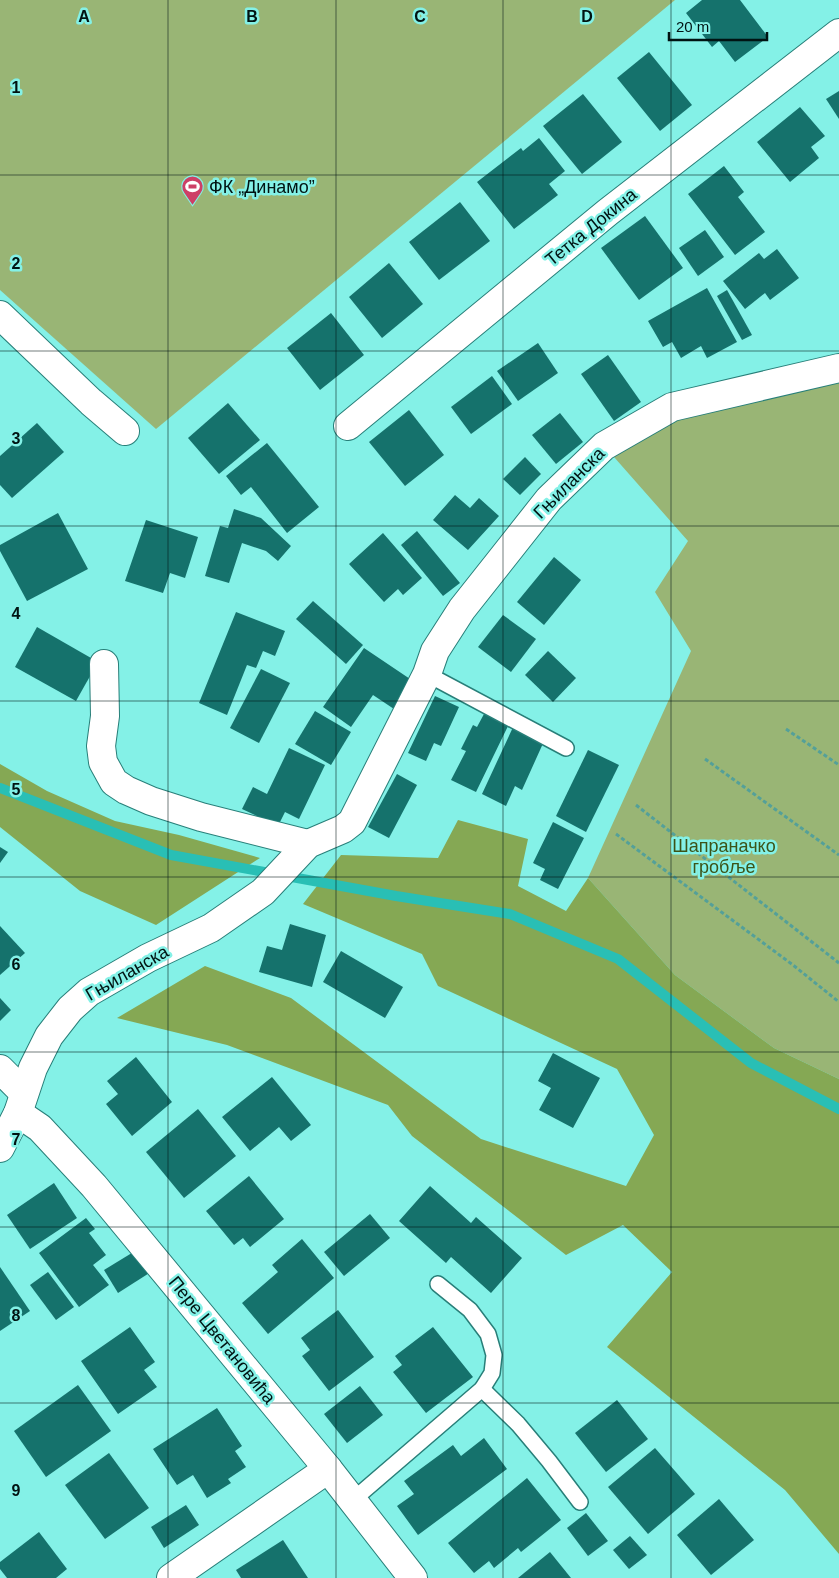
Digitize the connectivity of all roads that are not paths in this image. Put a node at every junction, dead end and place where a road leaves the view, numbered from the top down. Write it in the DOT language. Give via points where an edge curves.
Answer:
graph roads {
  1 [pos="839,33"];
  2 [pos="0,315"];
  3 [pos="839,368"];
  4 [pos="348,426"];
  5 [pos="125,431"];
  6 [pos="104,664"];
  7 [pos="427,674"];
  8 [pos="566,748"];
  9 [pos="304,848"];
  10 [pos="0,1069"];
  11 [pos="21,1103"];
  12 [pos="0,1148"];
  13 [pos="438,1284"];
  14 [pos="482,1389"];
  15 [pos="328,1469"];
  16 [pos="353,1500"];
  17 [pos="580,1502"];
  18 [pos="171,1578"];
  19 [pos="414,1578"];
  1 -- 4 [label="street, Тетка Докина" via="608,212"];
  2 -- 5 [label="street"];
  3 -- 7 [label="street, Гњиланска" via="672,407 604,446 548,499 468,601 435,651"];
  6 -- 9 [label="street" via="105,716 101,746 103,762 114,782 156,803"];
  7 -- 8 [label="lane"];
  7 -- 9 [label="street, Гњиланска" via="352,822"];
  9 -- 11 [label="street, Гњиланска" via="264,892 212,928 148,958 89,992 70,1009 49,1036"];
  10 -- 11 [label="street, Пере Цветановића"];
  11 -- 12 [label="street, Гњиланска"];
  11 -- 15 [label="street, Пере Цветановића" via="94,1186"];
  13 -- 14 [label="lane" via="470,1310 488,1334 494,1355 492,1373"];
  14 -- 16 [label="lane"];
  14 -- 17 [label="lane" via="518,1424"];
  15 -- 16 [label="street, Пере Цветановића"];
  15 -- 18 [label="street"];
  16 -- 19 [label="street, Пере Цветановића"];
}
